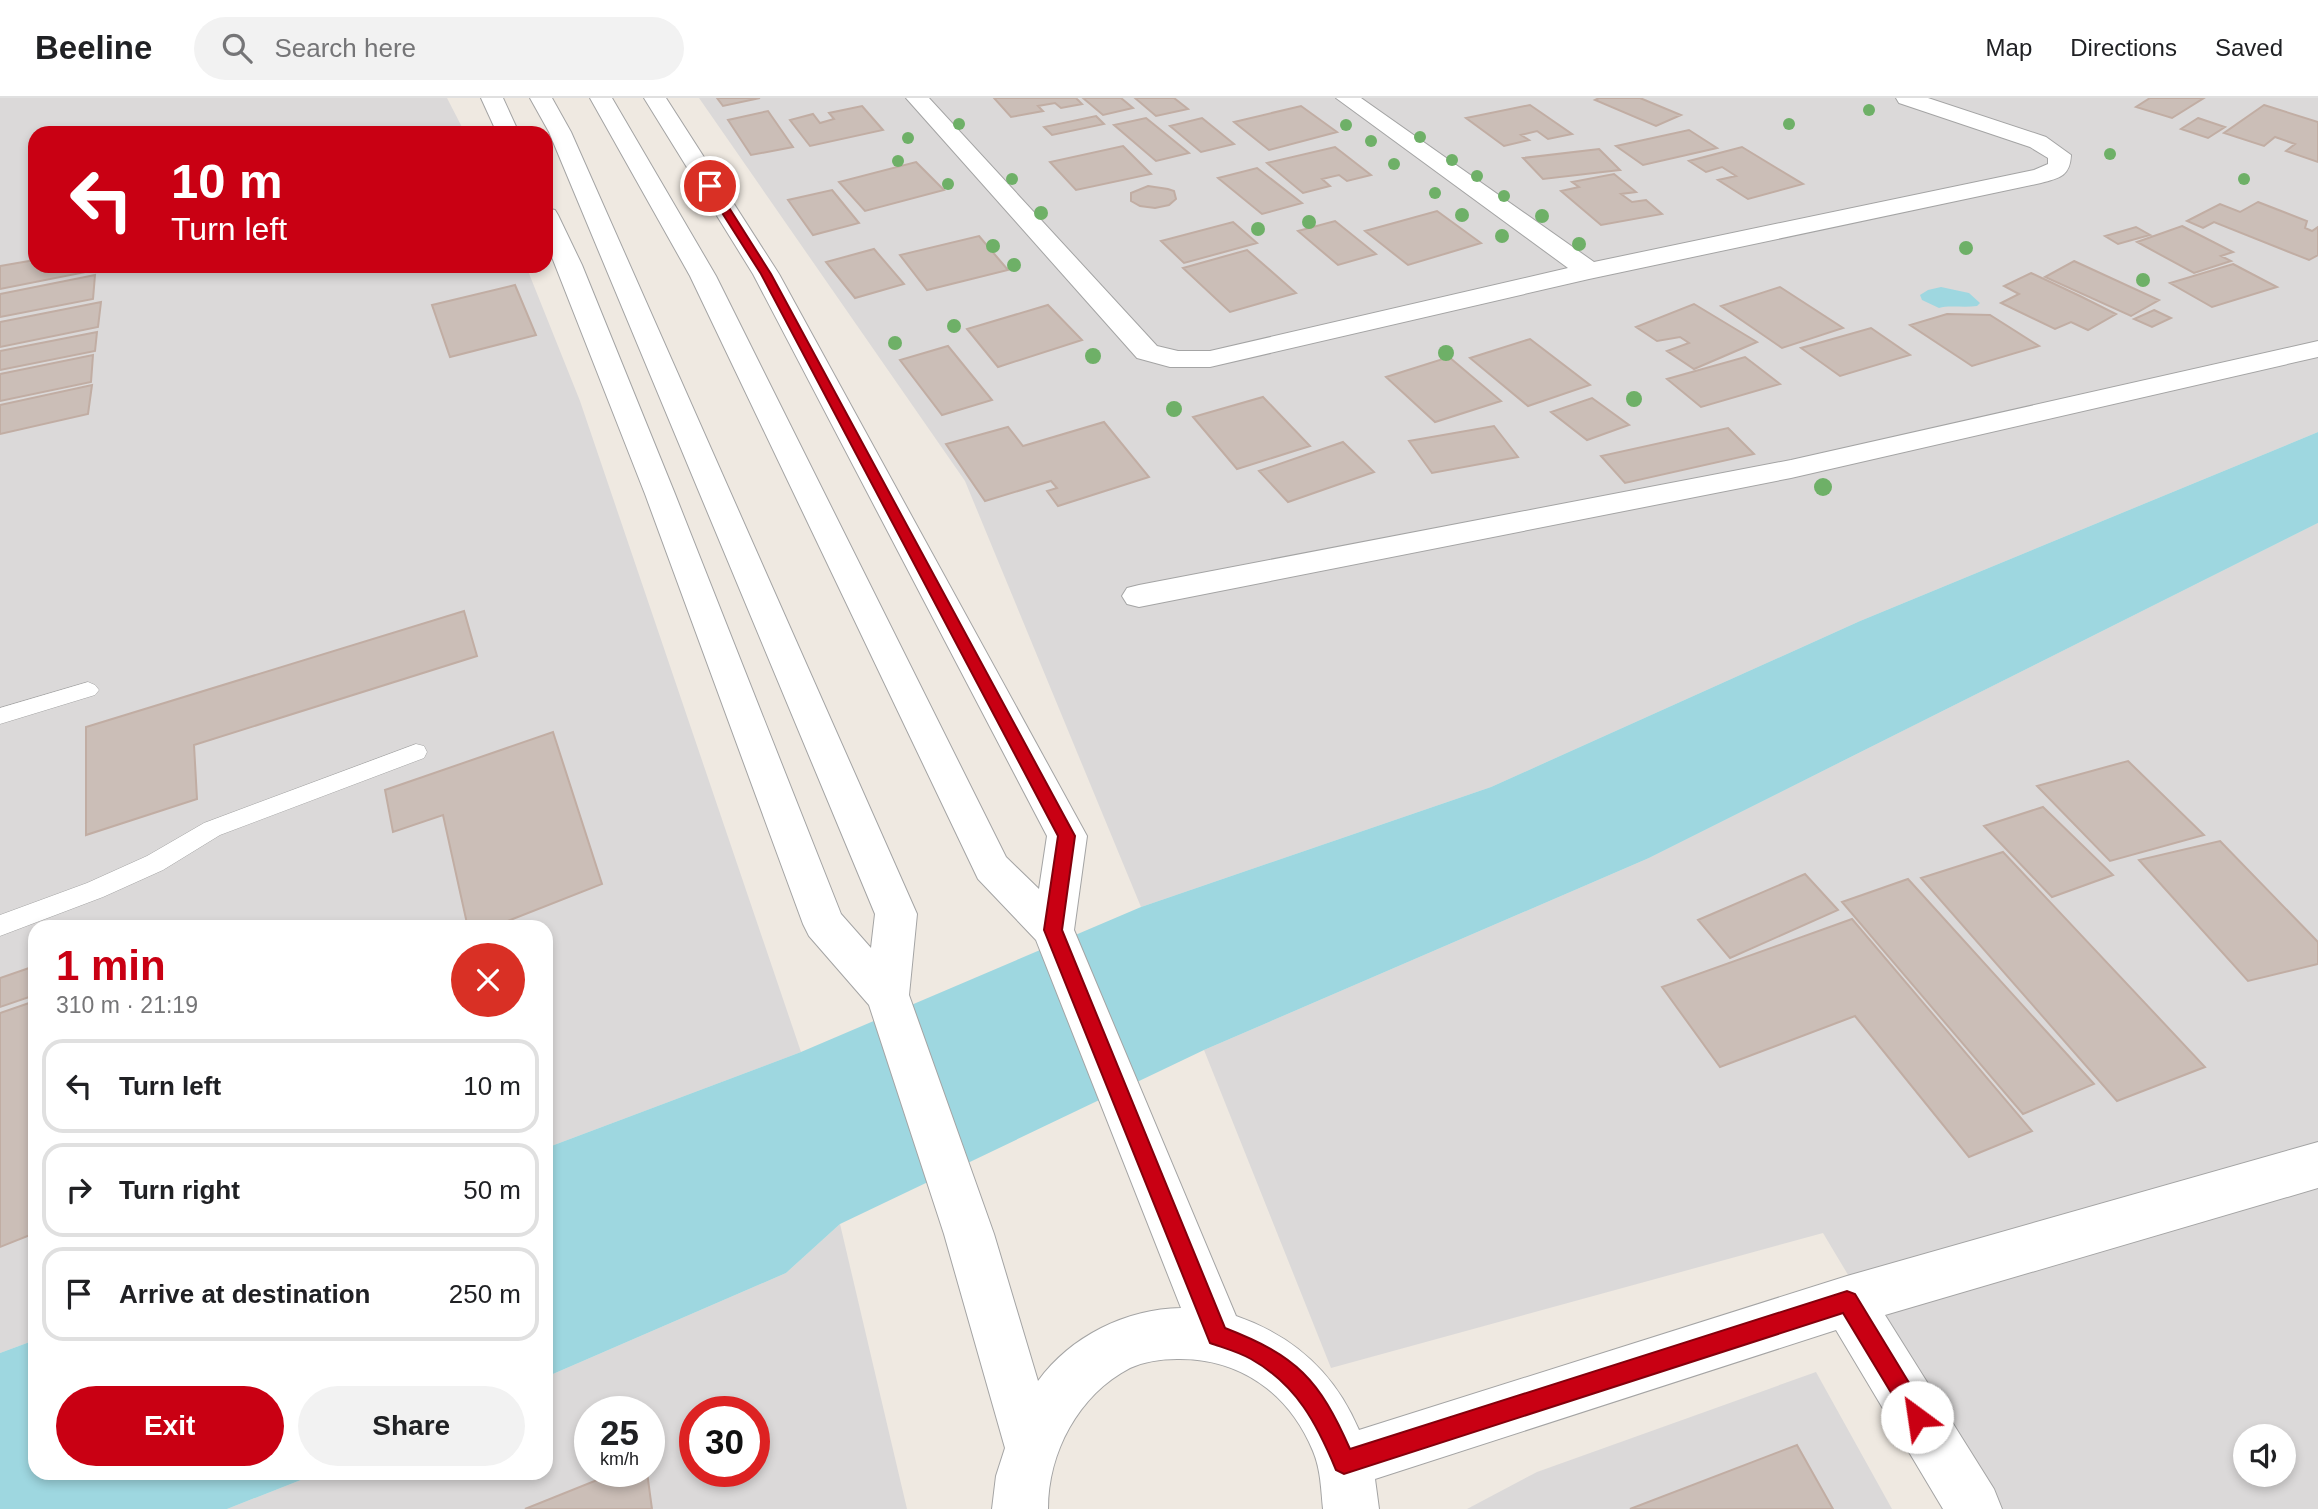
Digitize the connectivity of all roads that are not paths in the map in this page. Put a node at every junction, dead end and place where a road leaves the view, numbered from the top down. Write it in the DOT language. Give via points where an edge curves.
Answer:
graph roads {
  1 [pos="492,98"];
  2 [pos="541,98"];
  3 [pos="601,98"];
  4 [pos="654,98"];
  5 [pos="917,98"];
  6 [pos="1347,98"];
  7 [pos="1907,98"];
  8 [pos="505,126"];
  9 [pos="553,230"];
  10 [pos="1589,271"];
  11 [pos="2318,349"];
  12 [pos="1139,596"];
  13 [pos="88,690"];
  14 [pos="0,716"];
  15 [pos="416,752"];
  16 [pos="0,926"];
  17 [pos="1053,930"];
  18 [pos="887,995"];
  19 [pos="2318,1165"];
  20 [pos="1847,1301"];
  21 [pos="1218,1335"];
  22 [pos="1031,1446"];
  23 [pos="1348,1486"];
  24 [pos="1020,1509"];
  25 [pos="1973,1509"];
  1 -- 8 [label="street"];
  2 -- 18 [label="street" via="560,132 895,914"];
  3 -- 17 [label="street" via="704,276 992,868"];
  4 -- 17 [label="street" via="766,274 1067,836"];
  5 -- 10 [label="street" via="1147,352 1158,357 1210,359"];
  6 -- 10 [label="street"];
  7 -- 10 [label="street" via="2038,142 2060,155 2059,168 2041,176"];
  9 -- 18 [label="street" via="660,494 824,924"];
  11 -- 12 [label="street" via="1791,469"];
  13 -- 14 [label="lane"];
  15 -- 16 [label="lane" via="212,830 155,863"];
  17 -- 21 [label="street"];
  18 -- 22 [label="street" via="969,1234"];
  19 -- 20 [label="street"];
  20 -- 23 [label="street"];
  20 -- 25 [label="street"];
  21 -- 22 [label="street" via="1173,1332 1129,1342 1088,1365 1055,1401"];
  21 -- 23 [label="street" via="1258,1351 1296,1379 1324,1416"];
  22 -- 24 [label="street"];
}
